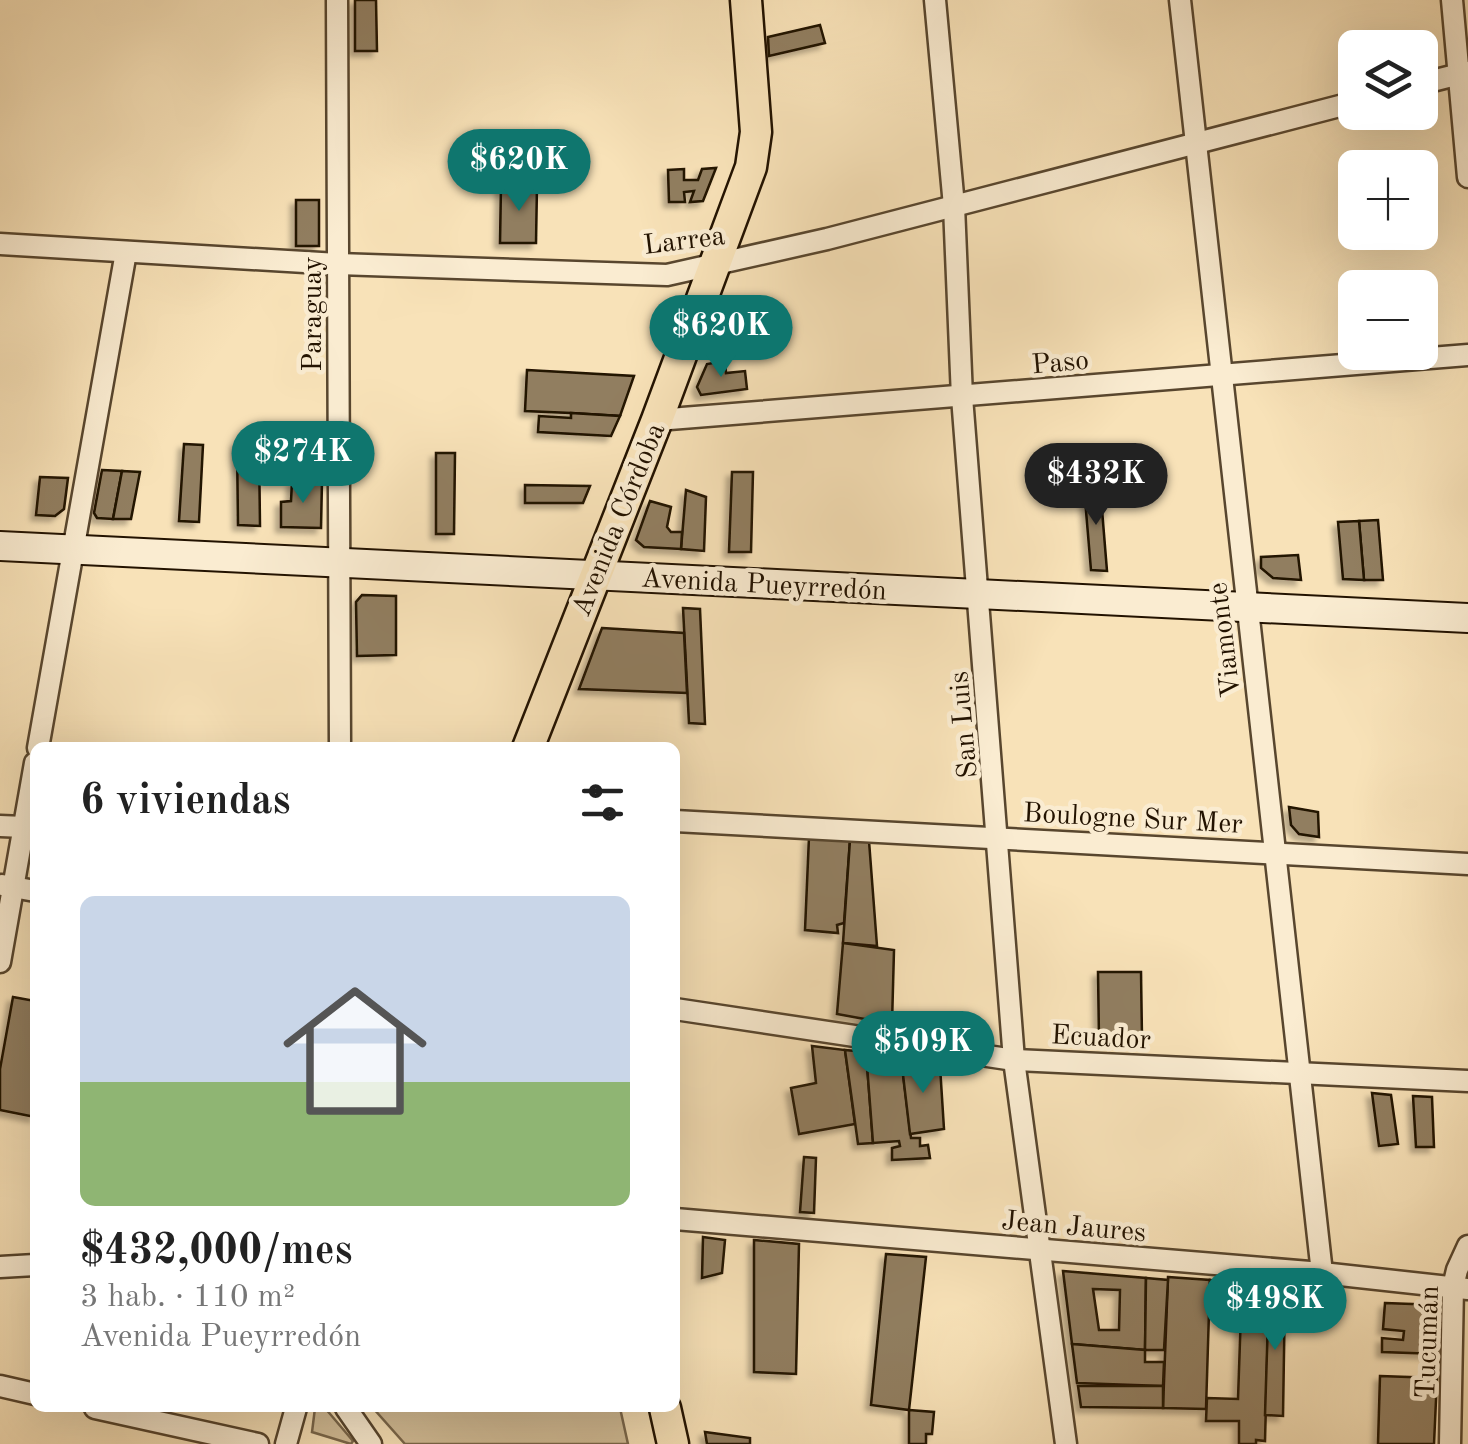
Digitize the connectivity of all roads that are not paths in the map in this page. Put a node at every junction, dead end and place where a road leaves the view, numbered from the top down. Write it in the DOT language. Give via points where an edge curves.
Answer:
graph roads {
  1 [pos="338,0"];
  2 [pos="746,0"];
  3 [pos="935,0"];
  4 [pos="1180,0"];
  5 [pos="1452,0"];
  6 [pos="1464,73"];
  7 [pos="1438,80"];
  8 [pos="1338,106"];
  9 [pos="1196,144"];
  10 [pos="1468,177"];
  11 [pos="954,206"];
  12 [pos="0,244"];
  13 [pos="126,252"];
  14 [pos="338,264"];
  15 [pos="715,266"];
  16 [pos="1468,356"];
  17 [pos="1222,375"];
  18 [pos="962,398"];
  19 [pos="657,420"];
  20 [pos="0,546"];
  21 [pos="73,550"];
  22 [pos="338,562"];
  23 [pos="594,574"];
  24 [pos="978,592"];
  25 [pos="1247,607"];
  26 [pos="1468,618"];
  27 [pos="39,742"];
  28 [pos="340,742"];
  29 [pos="530,742"];
  30 [pos="30,792"];
  31 [pos="680,821"];
  32 [pos="0,826"];
  33 [pos="24,827"];
  34 [pos="999,836"];
  35 [pos="1276,852"];
  36 [pos="1468,864"];
  37 [pos="6,886"];
  38 [pos="0,962"];
  39 [pos="680,1010"];
  40 [pos="1014,1060"];
  41 [pos="1302,1073"];
  42 [pos="1468,1081"];
  43 [pos="680,1219"];
  44 [pos="1468,1246"];
  45 [pos="1040,1250"];
  46 [pos="30,1264"];
  47 [pos="0,1267"];
  48 [pos="1322,1273"];
  49 [pos="1461,1288"];
  50 [pos="0,1386"];
  51 [pos="30,1393"];
  52 [pos="113,1412"];
  53 [pos="295,1412"];
  54 [pos="349,1412"];
  55 [pos="666,1412"];
  56 [pos="258,1444"];
  57 [pos="286,1444"];
  58 [pos="371,1444"];
  59 [pos="674,1444"];
  60 [pos="1066,1444"];
  61 [pos="1450,1444"];
  1 -- 14 [label="street, Paraguay"];
  2 -- 15 [label="main road, Avenida Córdoba" via="756,144"];
  3 -- 11 [label="street, San Luis"];
  4 -- 9 [label="street, Viamonte"];
  5 -- 6 [label="street"];
  6 -- 7 [label="street"];
  6 -- 10 [label="street"];
  8 -- 9 [label="street, Larrea"];
  9 -- 11 [label="street, Larrea"];
  9 -- 17 [label="street, Viamonte"];
  11 -- 15 [label="street, Larrea"];
  11 -- 18 [label="street, San Luis"];
  12 -- 13 [label="street, Larrea"];
  13 -- 14 [label="street, Larrea"];
  13 -- 21 [label="street"];
  14 -- 15 [label="street, Larrea" via="667,275"];
  14 -- 22 [label="street, Paraguay"];
  15 -- 19 [label="main road, Avenida Córdoba"];
  16 -- 17 [label="street, Paso"];
  17 -- 18 [label="street, Paso"];
  17 -- 25 [label="street, Viamonte"];
  18 -- 19 [label="street, Paso"];
  18 -- 24 [label="street, San Luis"];
  19 -- 23 [label="main road, Avenida Córdoba"];
  20 -- 21 [label="main road, Avenida Pueyrredón"];
  21 -- 22 [label="main road, Avenida Pueyrredón"];
  21 -- 27 [label="street"];
  22 -- 23 [label="main road, Avenida Pueyrredón"];
  22 -- 28 [label="street, Paraguay"];
  23 -- 24 [label="main road, Avenida Pueyrredón"];
  23 -- 29 [label="main road, Avenida Córdoba"];
  24 -- 25 [label="main road, Avenida Pueyrredón"];
  24 -- 34 [label="street, San Luis"];
  25 -- 26 [label="main road, Avenida Pueyrredón"];
  25 -- 35 [label="street, Viamonte"];
  30 -- 33 [label="street"];
  31 -- 34 [label="street, Boulogne Sur Mer"];
  32 -- 33 [label="street"];
  33 -- 37 [label="street"];
  34 -- 35 [label="street, Boulogne Sur Mer"];
  34 -- 40 [label="street, San Luis"];
  35 -- 36 [label="street, Boulogne Sur Mer"];
  35 -- 41 [label="street, Viamonte"];
  37 -- 38 [label="street"];
  39 -- 40 [label="street, Ecuador"];
  40 -- 41 [label="street, Ecuador"];
  40 -- 45 [label="street, San Luis"];
  41 -- 42 [label="street, Ecuador"];
  41 -- 48 [label="street, Viamonte"];
  43 -- 45 [label="street, Jean Jaures"];
  44 -- 49 [label="street, Tucumán" via="1456,1270"];
  45 -- 48 [label="street, Jean Jaures"];
  45 -- 60 [label="street, San Luis"];
  46 -- 47 [label="street"];
  48 -- 49 [label="street, Jean Jaures"];
  49 -- 61 [label="street, Tucumán"];
  50 -- 51 [label="street"];
  52 -- 56 [label="street"];
  53 -- 57 [label="street"];
  54 -- 58 [label="street"];
  55 -- 59 [label="main road"];
}
